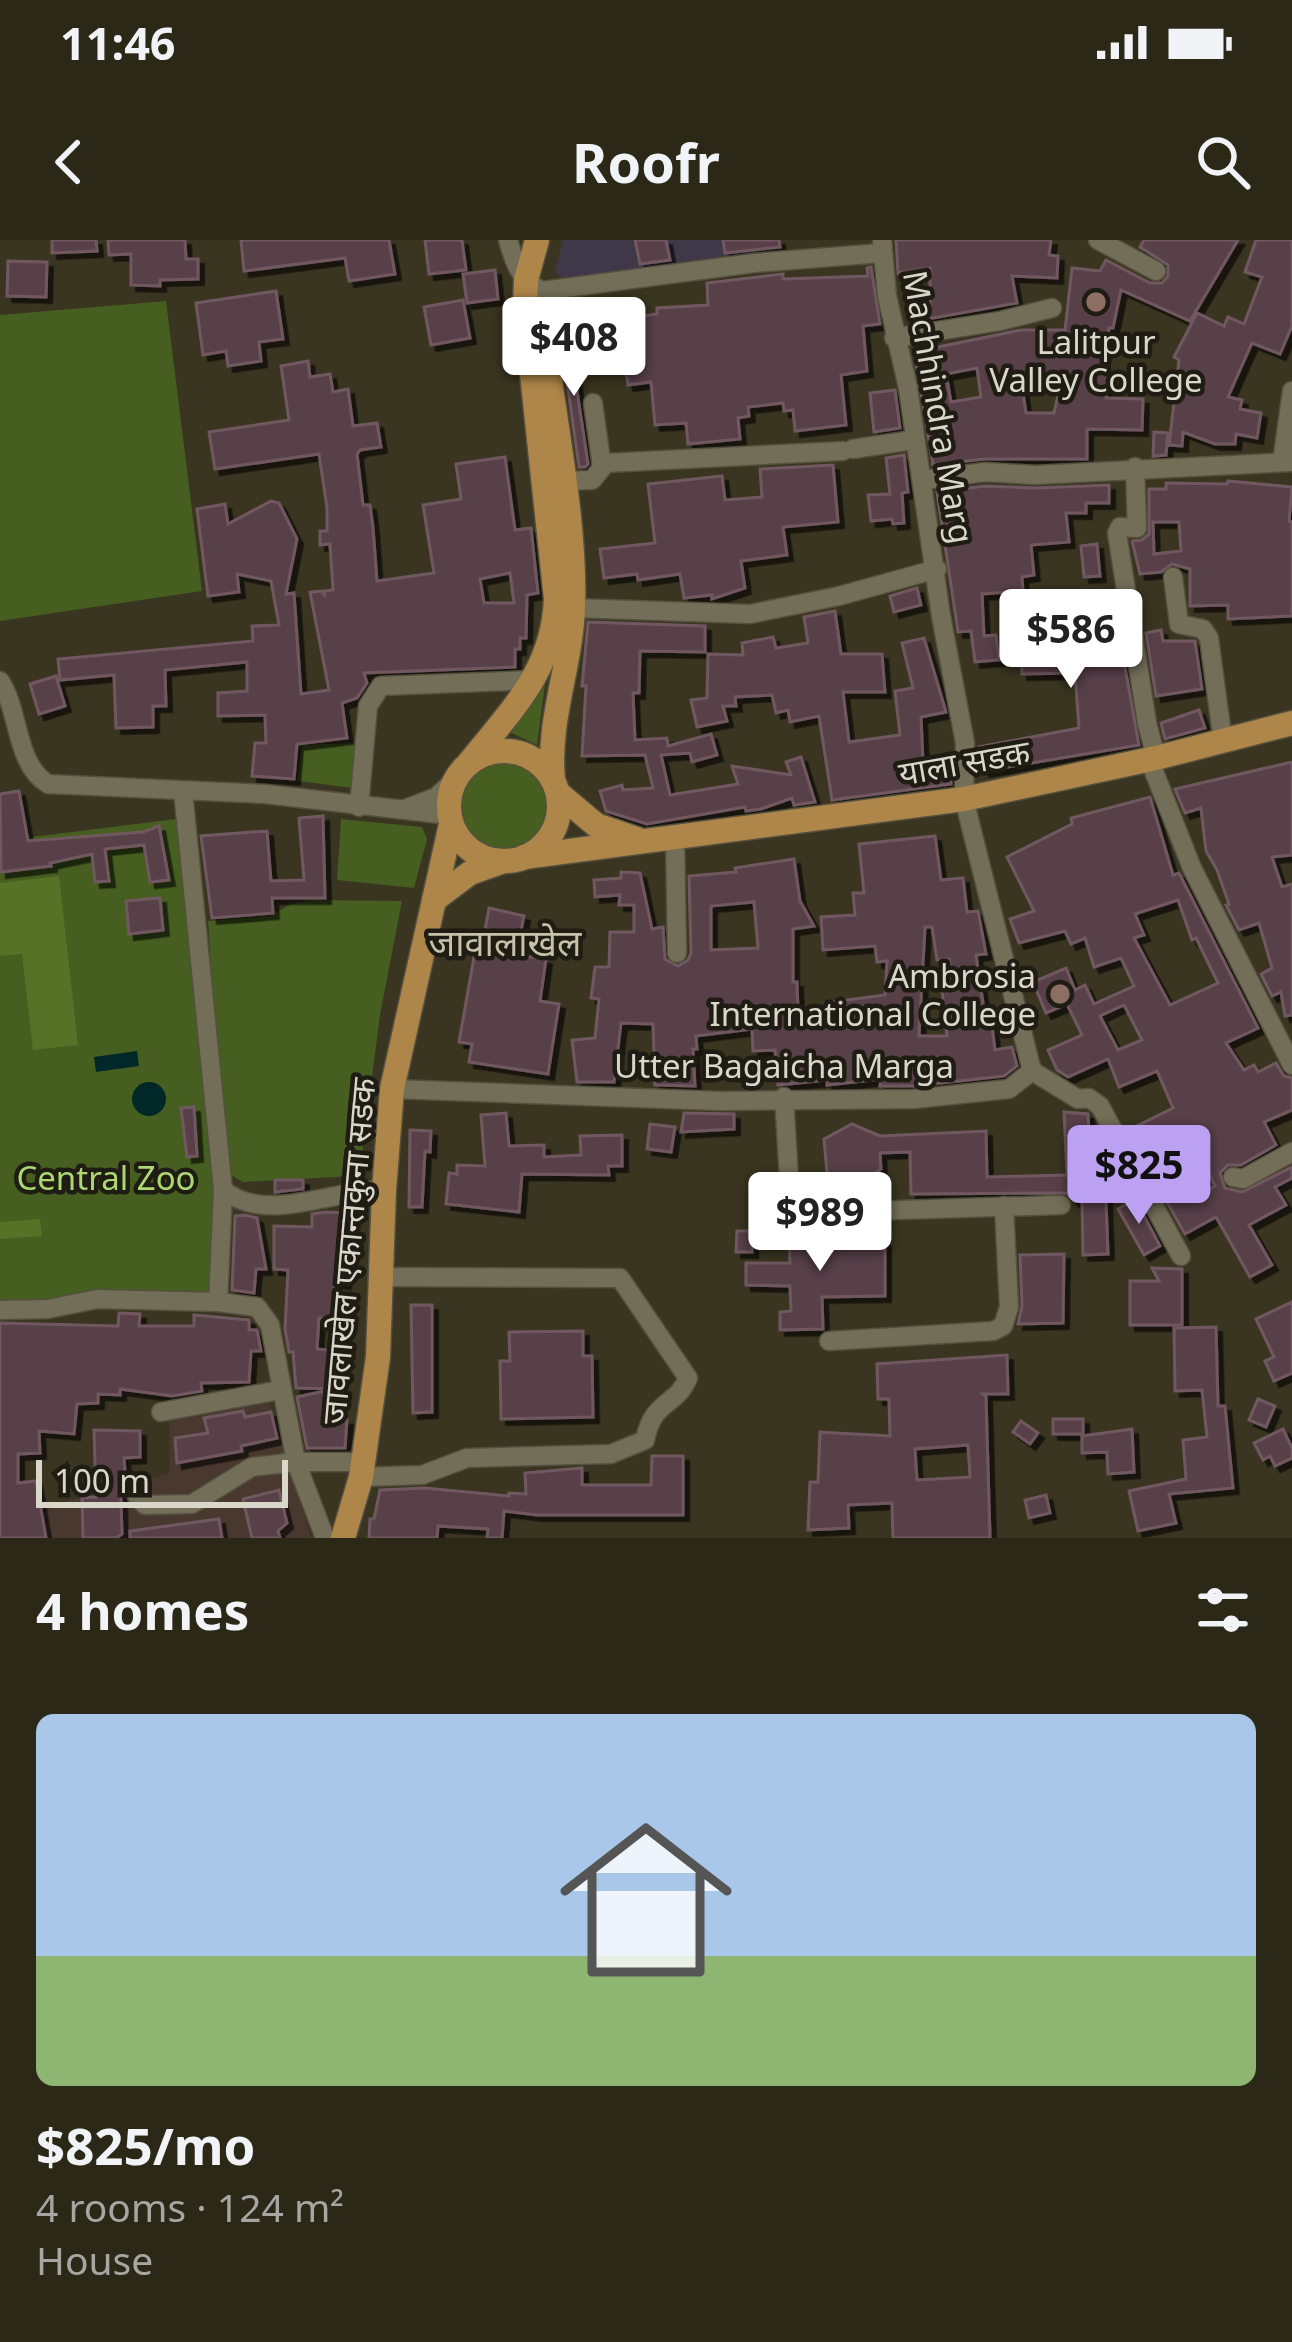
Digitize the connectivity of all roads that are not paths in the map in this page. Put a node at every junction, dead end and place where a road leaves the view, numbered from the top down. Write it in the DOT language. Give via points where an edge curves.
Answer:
graph roads {
  1 [pos="508,240"];
  2 [pos="537,240"];
  3 [pos="551,240"];
  4 [pos="1098,240"];
  5 [pos="882,247"];
  6 [pos="1156,271"];
  7 [pos="534,285"];
  8 [pos="1052,308"];
  9 [pos="894,338"];
  10 [pos="1292,392"];
  11 [pos="593,403"];
  12 [pos="914,440"];
  13 [pos="1287,462"];
  14 [pos="602,467"];
  15 [pos="1135,467"];
  16 [pos="923,480"];
  17 [pos="562,481"];
  18 [pos="937,569"];
  19 [pos="1173,578"];
  20 [pos="565,604"];
  21 [pos="532,680"];
  22 [pos="0,681"];
  23 [pos="1292,723"];
  24 [pos="1223,742"];
  25 [pos="1153,759"];
  26 [pos="462,771"];
  27 [pos="555,786"];
  28 [pos="183,791"];
  29 [pos="964,799"];
  30 [pos="359,807"];
  31 [pos="388,811"];
  32 [pos="450,819"];
  33 [pos="675,836"];
  34 [pos="642,840"];
  35 [pos="514,859"];
  36 [pos="434,900"];
  37 [pos="677,953"];
  38 [pos="1292,1065"];
  39 [pos="1032,1072"];
  40 [pos="392,1089"];
  41 [pos="784,1097"];
  42 [pos="1292,1152"];
  43 [pos="1233,1177"];
  44 [pos="223,1190"];
  45 [pos="384,1190"];
  46 [pos="1061,1205"];
  47 [pos="1004,1206"];
  48 [pos="1181,1256"];
  49 [pos="382,1277"];
  50 [pos="218,1302"];
  51 [pos="0,1310"];
  52 [pos="829,1341"];
  53 [pos="280,1390"];
  54 [pos="161,1412"];
  55 [pos="296,1462"];
  56 [pos="362,1470"];
  57 [pos="137,1496"];
  58 [pos="325,1538"];
  59 [pos="344,1538"];
  1 -- 7 [label="street"];
  2 -- 7 [label="main road"];
  3 -- 7 [label="main road"];
  4 -- 6 [label="street"];
  5 -- 7 [label="street"];
  5 -- 9 [label="street, Machhindra Marg"];
  7 -- 17 [label="main road"];
  7 -- 20 [label="main road" via="525,308"];
  8 -- 9 [label="street"];
  9 -- 12 [label="street, Machhindra Marg"];
  10 -- 13 [label="street"];
  11 -- 14 [label="street"];
  12 -- 14 [label="street"];
  12 -- 16 [label="street, Machhindra Marg"];
  13 -- 15 [label="street"];
  14 -- 17 [label="street" via="592,480"];
  15 -- 16 [label="street"];
  15 -- 25 [label="street" via="1137,528 1117,530"];
  16 -- 18 [label="street, Machhindra Marg"];
  17 -- 20 [label="main road"];
  18 -- 20 [label="street" via="750,614"];
  18 -- 29 [label="street, Machhindra Marg" via="965,743"];
  19 -- 24 [label="street" via="1179,623 1203,628 1209,638"];
  20 -- 21 [label="main road"];
  20 -- 27 [label="main road" via="571,646 550,745"];
  21 -- 26 [label="main road"];
  21 -- 30 [label="street" via="381,686 368,706"];
  22 -- 28 [label="street" via="39,780"];
  23 -- 24 [label="main road, याला सडक"];
  24 -- 25 [label="main road, याला सडक"];
  25 -- 29 [label="main road, याला सडक"];
  25 -- 38 [label="street" via="1201,888"];
  26 -- 27 [label="main road" via="483,754 515,752"];
  26 -- 31 [label="street" via="436,797"];
  26 -- 32 [label="main road"];
  27 -- 34 [label="main road" via="596,825"];
  27 -- 35 [label="main road" via="554,831"];
  28 -- 30 [label="street"];
  28 -- 44 [label="street"];
  29 -- 33 [label="main road, याला सडक"];
  29 -- 39 [label="street"];
  30 -- 31 [label="street"];
  31 -- 32 [label="street"];
  32 -- 35 [label="main road" via="471,851"];
  32 -- 36 [label="main road, जावलाखेल एकान्तकुना सडक"];
  33 -- 34 [label="main road, याला सडक"];
  33 -- 37 [label="street"];
  34 -- 35 [label="main road, याला सडक"];
  35 -- 36 [label="main road" via="470,873"];
  36 -- 40 [label="main road, जावलाखेल एकान्तकुना सडक"];
  39 -- 41 [label="street, Utter Bagaicha Marga" via="1009,1089 914,1099"];
  39 -- 48 [label="street" via="1100,1106"];
  40 -- 41 [label="street, Utter Bagaicha Marga"];
  40 -- 45 [label="main road, जावलाखेल एकान्तकुना सडक"];
  41 -- 47 [label="street" via="792,1206 804,1213"];
  42 -- 43 [label="street"];
  44 -- 45 [label="street" via="260,1208"];
  44 -- 50 [label="street"];
  45 -- 49 [label="main road, जावलाखेल एकान्तकुना सडक"];
  46 -- 47 [label="street"];
  47 -- 52 [label="street" via="1003,1326"];
  49 -- 56 [label="main road, जावलाखेल एकान्तकुना सडक"];
  49 -- 56 [label="street" via="620,1278 688,1378 651,1415 645,1440 611,1454 467,1458 422,1475"];
  50 -- 51 [label="street" via="97,1300"];
  50 -- 53 [label="street" via="265,1315"];
  53 -- 54 [label="street"];
  53 -- 55 [label="street"];
  55 -- 56 [label="street"];
  55 -- 57 [label="street" via="252,1467 192,1504 145,1505"];
  55 -- 58 [label="street"];
  56 -- 59 [label="main road, जावलाखेल एकान्तकुना सडक"];
}
